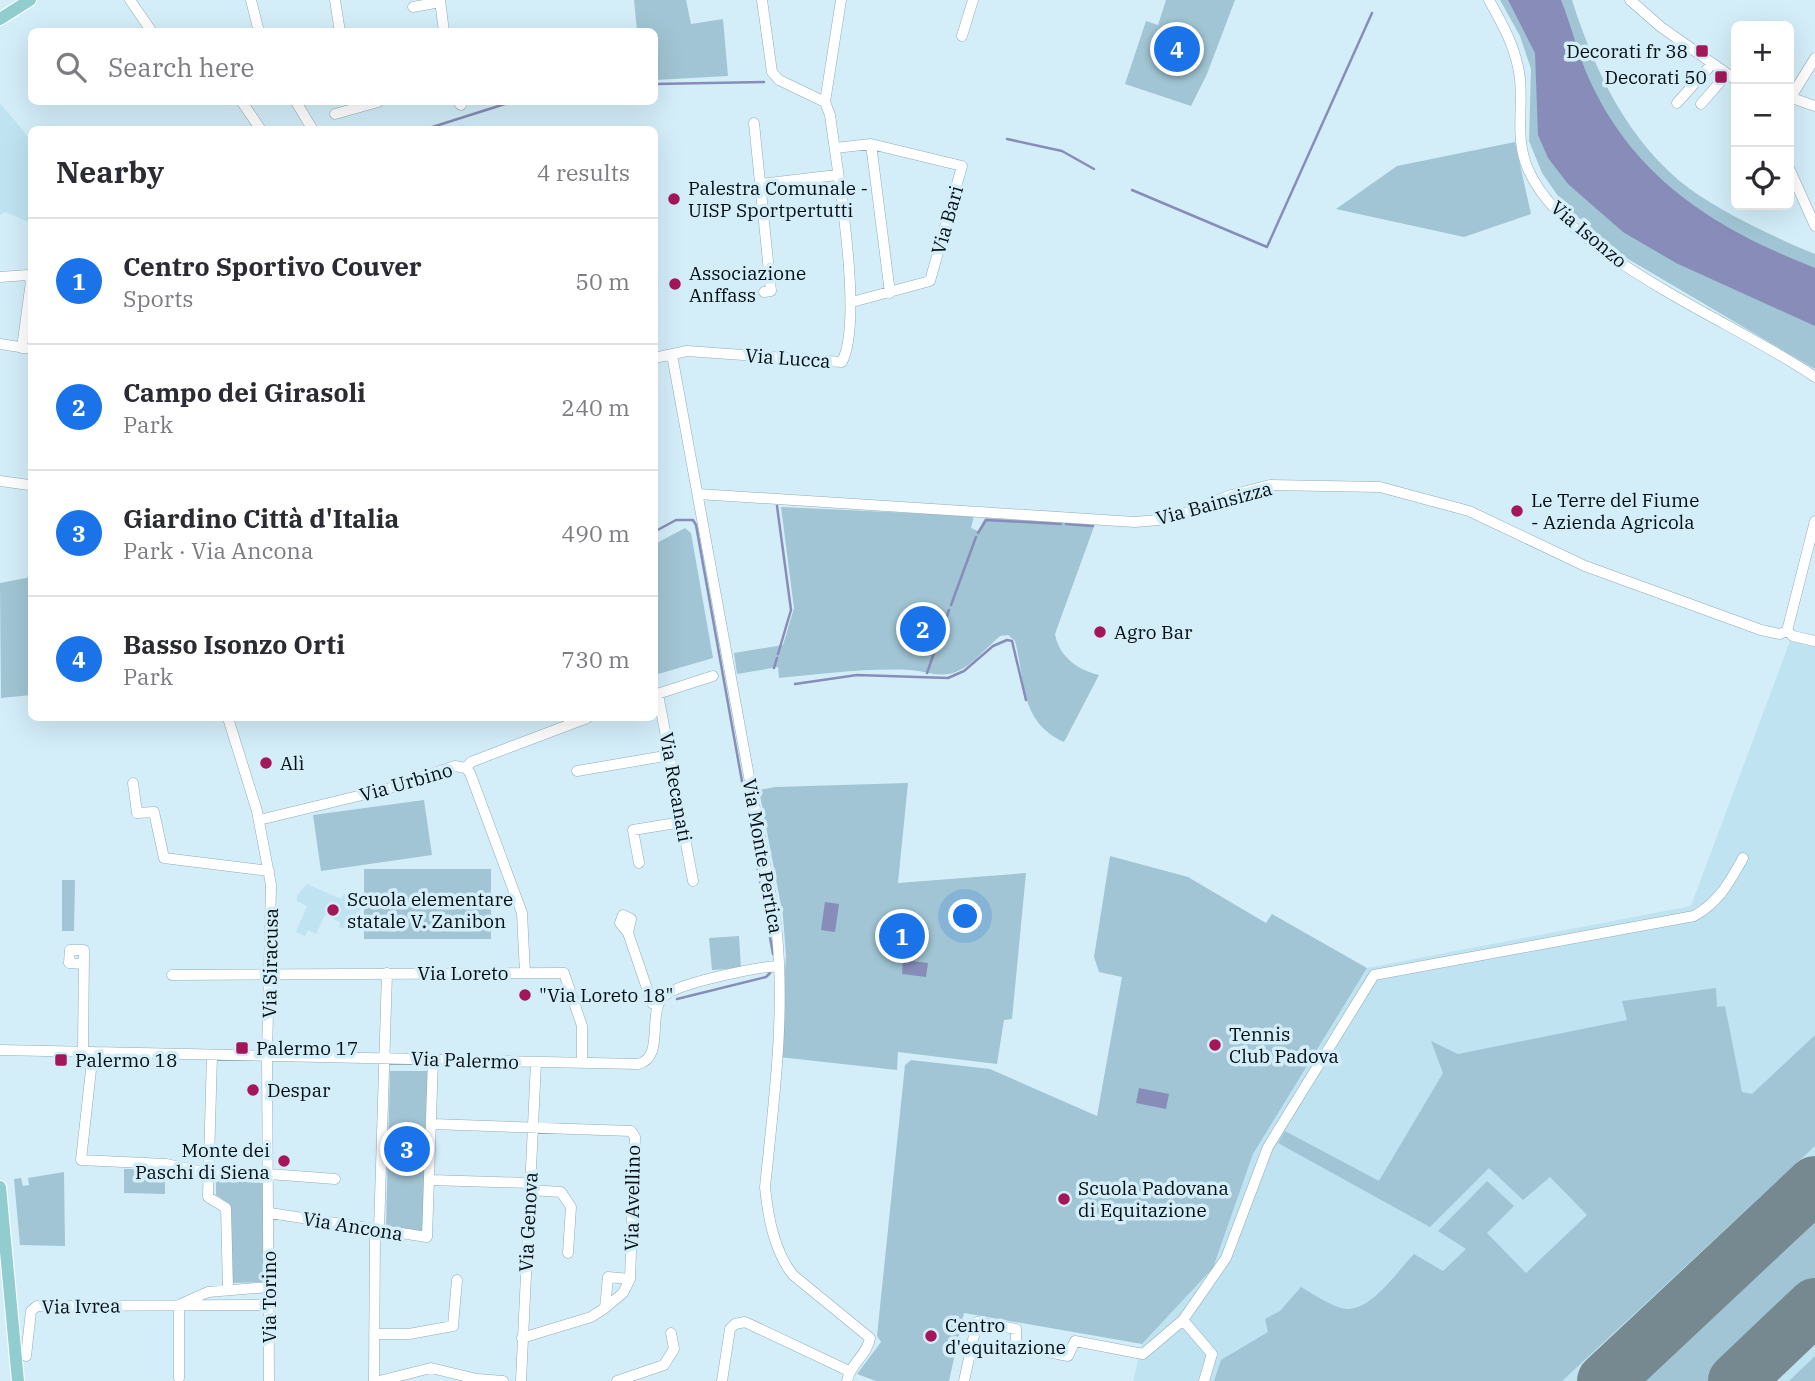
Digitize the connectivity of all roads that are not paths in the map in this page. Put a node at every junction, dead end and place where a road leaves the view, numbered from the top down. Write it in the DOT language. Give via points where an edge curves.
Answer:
graph roads {
  1 [pos="30,0"];
  2 [pos="130,0"];
  3 [pos="251,0"];
  4 [pos="335,0"];
  5 [pos="762,0"];
  6 [pos="841,0"];
  7 [pos="973,0"];
  8 [pos="1489,0"];
  9 [pos="1630,0"];
  10 [pos="440,1"];
  11 [pos="413,7"];
  12 [pos="9,10"];
  13 [pos="149,28"];
  14 [pos="258,28"];
  15 [pos="339,28"];
  16 [pos="443,28"];
  17 [pos="962,36"];
  18 [pos="1815,58"];
  19 [pos="1712,64"];
  20 [pos="1731,76"];
  21 [pos="1731,78"];
  22 [pos="1794,91"];
  23 [pos="1794,98"];
  24 [pos="825,102"];
  25 [pos="1676,103"];
  26 [pos="1701,104"];
  27 [pos="244,105"];
  28 [pos="298,105"];
  29 [pos="358,105"];
  30 [pos="1815,106"];
  31 [pos="335,114"];
  32 [pos="754,123"];
  33 [pos="258,126"];
  34 [pos="311,126"];
  35 [pos="871,144"];
  36 [pos="835,148"];
  37 [pos="837,175"];
  38 [pos="1794,180"];
  39 [pos="760,184"];
  40 [pos="1815,226"];
  41 [pos="28,275"];
  42 [pos="0,277"];
  43 [pos="764,292"];
  44 [pos="890,293"];
  45 [pos="852,302"];
  46 [pos="0,344"];
  47 [pos="27,349"];
  48 [pos="672,355"];
  49 [pos="658,357"];
  50 [pos="1815,377"];
  51 [pos="0,481"];
  52 [pos="28,485"];
  53 [pos="698,494"];
  54 [pos="1815,521"];
  55 [pos="1787,631"];
  56 [pos="1815,641"];
  57 [pos="713,676"];
  58 [pos="658,693"];
  59 [pos="658,702"];
  60 [pos="229,721"];
  61 [pos="579,721"];
  62 [pos="671,755"];
  63 [pos="466,768"];
  64 [pos="577,771"];
  65 [pos="133,783"];
  66 [pos="259,820"];
  67 [pos="682,822"];
  68 [pos="1743,858"];
  69 [pos="639,863"];
  70 [pos="269,870"];
  71 [pos="693,881"];
  72 [pos="628,933"];
  73 [pos="84,964"];
  74 [pos="779,966"];
  75 [pos="387,973"];
  76 [pos="526,973"];
  77 [pos="270,974"];
  78 [pos="172,975"];
  79 [pos="657,1006"];
  80 [pos="0,1050"];
  81 [pos="88,1052"];
  82 [pos="212,1055"];
  83 [pos="267,1055"];
  84 [pos="384,1058"];
  85 [pos="433,1059"];
  86 [pos="536,1062"];
  87 [pos="582,1062"];
  88 [pos="432,1124"];
  89 [pos="533,1126"];
  90 [pos="209,1174"];
  91 [pos="269,1176"];
  92 [pos="335,1179"];
  93 [pos="430,1180"];
  94 [pos="530,1186"];
  95 [pos="0,1187"];
  96 [pos="270,1213"];
  97 [pos="377,1231"];
  98 [pos="568,1253"];
  99 [pos="630,1279"];
  100 [pos="457,1280"];
  101 [pos="269,1287"];
  102 [pos="228,1289"];
  103 [pos="180,1305"];
  104 [pos="269,1305"];
  105 [pos="605,1308"];
  106 [pos="1183,1320"];
  107 [pos="671,1333"];
  108 [pos="374,1334"];
  109 [pos="522,1338"];
  110 [pos="26,1356"];
  111 [pos="848,1376"];
  112 [pos="179,1378"];
  113 [pos="477,1380"];
  114 [pos="18,1381"];
  115 [pos="269,1381"];
  116 [pos="374,1381"];
  117 [pos="379,1381"];
  118 [pos="503,1381"];
  119 [pos="521,1381"];
  120 [pos="617,1381"];
  121 [pos="723,1381"];
  122 [pos="964,1381"];
  123 [pos="1204,1381"];
  1 -- 12 [label="main road"];
  2 -- 13 [label="street"];
  3 -- 14 [label="street"];
  4 -- 15 [label="street"];
  5 -- 24 [label="street" via="772,72 779,80"];
  6 -- 24 [label="street"];
  7 -- 17 [label="street"];
  8 -- 50 [label="street, Via Isonzo" via="1518,65 1524,159 1545,197 1621,262"];
  9 -- 19 [label="street"];
  10 -- 11 [label="street"];
  10 -- 16 [label="street"];
  18 -- 22 [label="street"];
  19 -- 20 [label="street"];
  19 -- 25 [label="street"];
  21 -- 26 [label="street"];
  23 -- 30 [label="street"];
  24 -- 36 [label="street, Via Lucca"];
  27 -- 33 [label="street"];
  28 -- 34 [label="street"];
  29 -- 31 [label="street"];
  32 -- 39 [label="street"];
  35 -- 36 [label="street, Via Bari"];
  35 -- 44 [label="street"];
  35 -- 44 [label="street, Via Bari" via="962,166 930,281"];
  36 -- 37 [label="street, Via Lucca"];
  37 -- 39 [label="street"];
  37 -- 45 [label="street, Via Lucca"];
  38 -- 40 [label="street"];
  39 -- 43 [label="street" via="771,291"];
  41 -- 42 [label="street"];
  44 -- 45 [label="street, Via Bari"];
  45 -- 48 [label="street, Via Lucca" via="848,349 842,362 687,351"];
  46 -- 47 [label="street"];
  48 -- 49 [label="street"];
  48 -- 53 [label="street, Via Monte Pertica"];
  51 -- 52 [label="street"];
  53 -- 55 [label="street, Via Bainsizza" via="1135,522 1170,519 1270,485 1370,485 1469,511 1598,571 1761,630"];
  53 -- 74 [label="street, Via Monte Pertica" via="776,924"];
  54 -- 55 [label="street"];
  55 -- 56 [label="street, Via Bainsizza"];
  57 -- 58 [label="street"];
  59 -- 62 [label="street, Via Recanati"];
  60 -- 66 [label="street, Via Siracusa"];
  61 -- 63 [label="street, Via Urbino" via="471,762"];
  62 -- 64 [label="street"];
  62 -- 67 [label="street, Via Recanati"];
  63 -- 66 [label="street, Via Urbino" via="455,766 387,789"];
  63 -- 76 [label="street" via="522,913"];
  65 -- 70 [label="street" via="136,813 154,812 164,858"];
  66 -- 70 [label="street, Via Siracusa"];
  67 -- 69 [label="street" via="627,831"];
  67 -- 71 [label="street, Via Recanati"];
  68 -- 106 [label="street" via="1712,906 1694,916 1374,975 1268,1147 1226,1258"];
  70 -- 77 [label="street, Via Siracusa"];
  72 -- 79 [label="street" via="652,1003"];
  73 -- 81 [label="street"];
  74 -- 79 [label="street" via="676,988"];
  74 -- 111 [label="street, Via Monte Pertica" via="777,1079 765,1188 769,1214 778,1250 793,1275 870,1340"];
  75 -- 76 [label="street, Via Loreto"];
  75 -- 77 [label="street, Via Loreto"];
  75 -- 84 [label="street"];
  76 -- 87 [label="street, Via Loreto" via="564,973 582,1026"];
  77 -- 78 [label="street, Via Loreto"];
  77 -- 83 [label="street, Via Siracusa"];
  79 -- 87 [label="street, Via Palermo" via="652,1054 644,1063"];
  80 -- 81 [label="street, Via Palermo"];
  81 -- 82 [label="street, Via Palermo"];
  81 -- 90 [label="street" via="80,1159 166,1164"];
  82 -- 83 [label="street, Via Palermo"];
  82 -- 90 [label="street"];
  83 -- 84 [label="street, Via Palermo"];
  83 -- 91 [label="street, Via Siracusa"];
  84 -- 85 [label="street, Via Palermo"];
  84 -- 97 [label="street"];
  85 -- 86 [label="street, Via Palermo"];
  85 -- 88 [label="street, Via Ancona"];
  86 -- 87 [label="street, Via Palermo"];
  86 -- 89 [label="street, Via Genova"];
  88 -- 89 [label="street"];
  88 -- 93 [label="street, Via Ancona"];
  89 -- 94 [label="street, Via Genova"];
  89 -- 99 [label="street, Via Avellino" via="631,1131 635,1136"];
  90 -- 91 [label="street"];
  90 -- 102 [label="street" via="208,1197 226,1208"];
  91 -- 92 [label="street"];
  91 -- 96 [label="street, Via Torino"];
  93 -- 94 [label="street"];
  93 -- 97 [label="street, Via Ancona" via="427,1237"];
  94 -- 98 [label="street" via="561,1192 571,1207"];
  94 -- 109 [label="street, Via Genova"];
  95 -- 114 [label="main road"];
  96 -- 97 [label="street, Via Ancona"];
  96 -- 101 [label="street, Via Torino"];
  97 -- 108 [label="street"];
  99 -- 105 [label="street, Via Avellino" via="623,1293"];
  99 -- 105 [label="street, Via Avellino" via="608,1278"];
  100 -- 108 [label="street" via="453,1326 409,1334"];
  101 -- 102 [label="street, Via Ivrea"];
  101 -- 104 [label="street, Via Torino"];
  102 -- 103 [label="street, Via Ivrea"];
  103 -- 104 [label="street, Via Ivrea"];
  103 -- 110 [label="street, Via Ivrea" via="32,1307"];
  103 -- 112 [label="street"];
  104 -- 115 [label="street, Via Torino"];
  105 -- 109 [label="street, Via Avellino" via="591,1317"];
  106 -- 122 [label="street" via="1143,1354 1075,1341 1068,1356 1016,1346 1016,1329 977,1322"];
  106 -- 123 [label="street" via="1212,1354"];
  107 -- 120 [label="street" via="674,1349 664,1365"];
  108 -- 116 [label="street"];
  109 -- 119 [label="street, Via Genova"];
  111 -- 121 [label="street" via="745,1322 730,1329"];
  113 -- 117 [label="street" via="432,1368"];
  113 -- 118 [label="street"];
}
